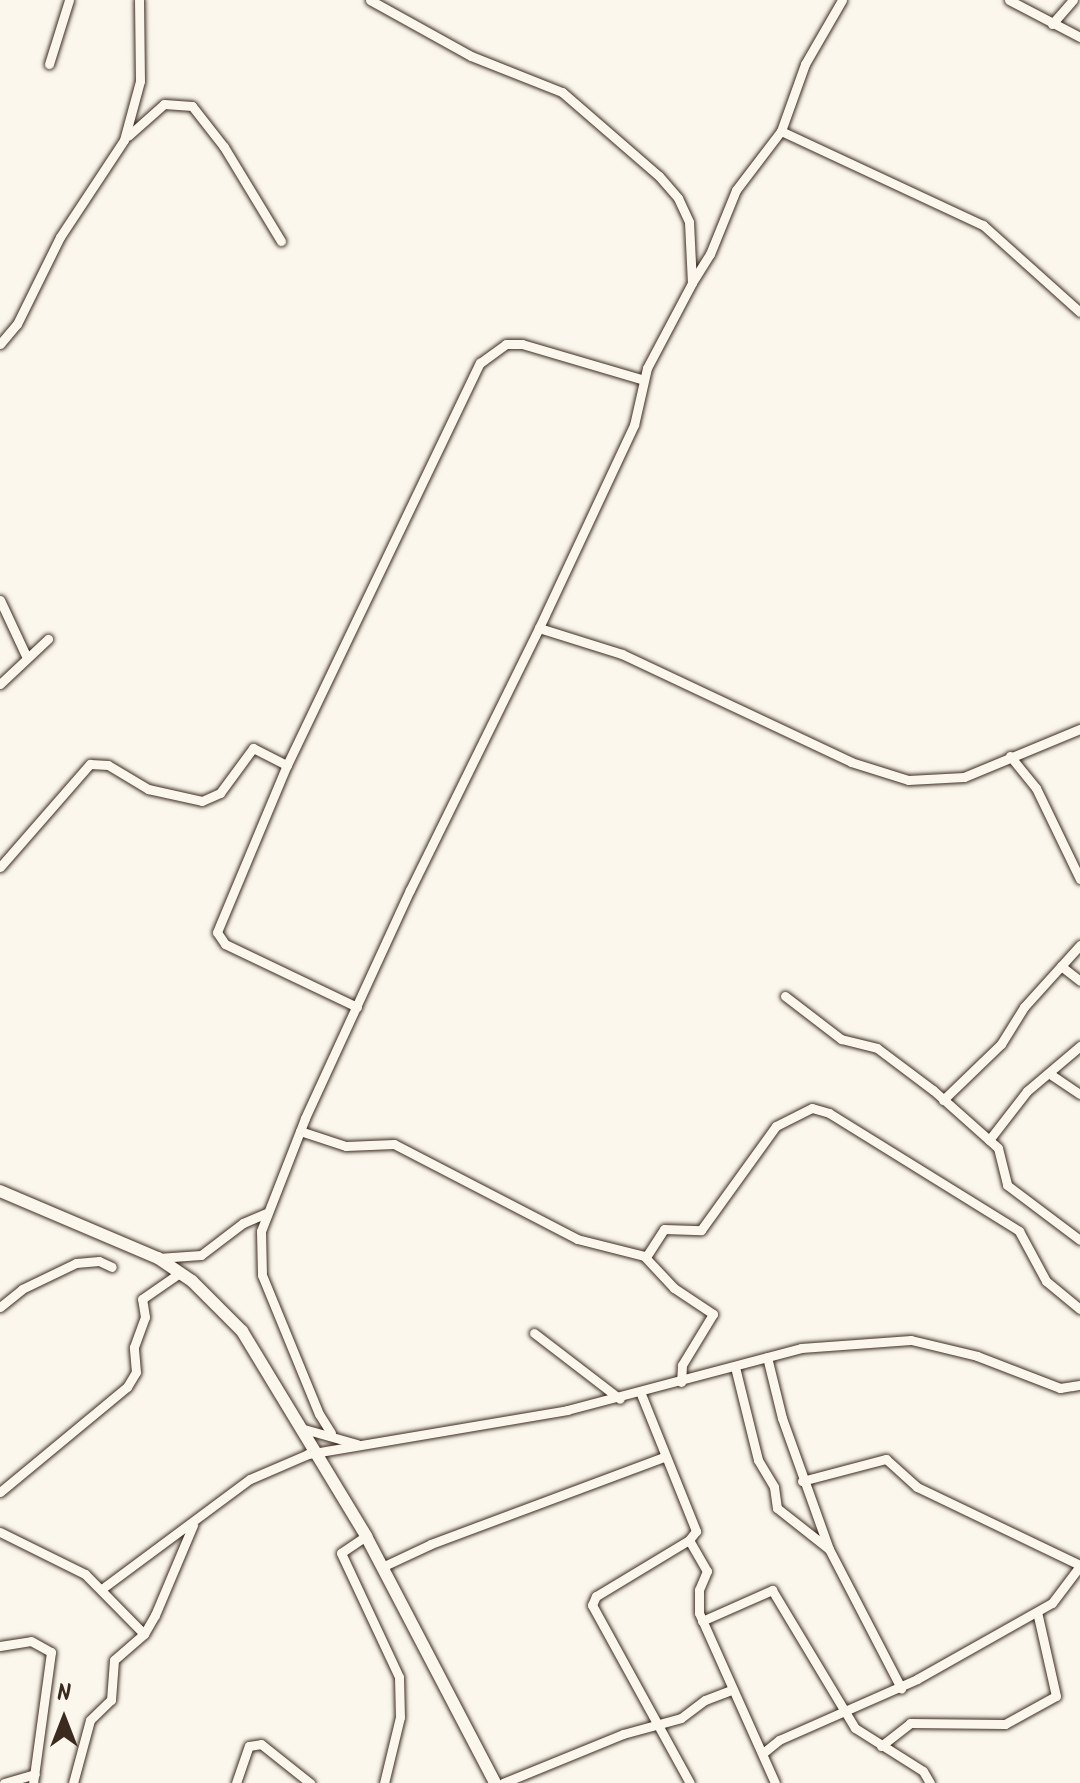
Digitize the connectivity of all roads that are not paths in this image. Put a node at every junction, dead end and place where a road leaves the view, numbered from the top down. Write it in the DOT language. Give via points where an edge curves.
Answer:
graph roads {
  1 [pos="69,0"];
  2 [pos="139,0"];
  3 [pos="370,0"];
  4 [pos="842,0"];
  5 [pos="1009,0"];
  6 [pos="1073,0"];
  7 [pos="1052,24"];
  8 [pos="1080,37"];
  9 [pos="49,64"];
  10 [pos="781,131"];
  11 [pos="124,140"];
  12 [pos="281,241"];
  13 [pos="692,283"];
  14 [pos="1080,312"];
  15 [pos="0,344"];
  16 [pos="644,380"];
  17 [pos="0,600"];
  18 [pos="539,628"];
  19 [pos="48,639"];
  20 [pos="27,658"];
  21 [pos="0,684"];
  22 [pos="1080,729"];
  23 [pos="1010,756"];
  24 [pos="287,765"];
  25 [pos="0,867"];
  26 [pos="1078,873"];
  27 [pos="1080,945"];
  28 [pos="1061,966"];
  29 [pos="1080,981"];
  30 [pos="785,996"];
  31 [pos="357,1007"];
  32 [pos="1080,1046"];
  33 [pos="1050,1074"];
  34 [pos="1080,1094"];
  35 [pos="943,1100"];
  36 [pos="300,1131"];
  37 [pos="989,1140"];
  38 [pos="0,1191"];
  39 [pos="266,1213"];
  40 [pos="1080,1240"];
  41 [pos="646,1257"];
  42 [pos="158,1258"];
  43 [pos="112,1267"];
  44 [pos="181,1272"];
  45 [pos="0,1307"];
  46 [pos="1080,1309"];
  47 [pos="534,1333"];
  48 [pos="767,1357"];
  49 [pos="735,1367"];
  50 [pos="681,1382"];
  51 [pos="1080,1385"];
  52 [pos="641,1394"];
  53 [pos="620,1399"];
  54 [pos="304,1429"];
  55 [pos="331,1433"];
  56 [pos="357,1444"];
  57 [pos="317,1452"];
  58 [pos="664,1457"];
  59 [pos="802,1481"];
  60 [pos="0,1492"];
  61 [pos="193,1525"];
  62 [pos="0,1532"];
  63 [pos="366,1536"];
  64 [pos="689,1540"];
  65 [pos="829,1549"];
  66 [pos="1080,1565"];
  67 [pos="382,1567"];
  68 [pos="103,1588"];
  69 [pos="1037,1612"];
  70 [pos="702,1621"];
  71 [pos="144,1634"];
  72 [pos="0,1646"];
  73 [pos="901,1688"];
  74 [pos="731,1690"];
  75 [pos="844,1714"];
  76 [pos="656,1726"];
  77 [pos="881,1746"];
  78 [pos="763,1753"];
  79 [pos="34,1778"];
  80 [pos="4,1783"];
  81 [pos="73,1783"];
  82 [pos="236,1783"];
  83 [pos="310,1783"];
  84 [pos="384,1783"];
  85 [pos="495,1783"];
  86 [pos="503,1783"];
  87 [pos="690,1783"];
  88 [pos="775,1783"];
  89 [pos="930,1783"];
  1 -- 9 [label="street"];
  2 -- 11 [label="street" via="140,81"];
  3 -- 13 [label="street" via="471,56 562,92 643,160 683,208 692,239"];
  4 -- 10 [label="street" via="805,64"];
  5 -- 7 [label="street"];
  6 -- 7 [label="street"];
  7 -- 8 [label="street"];
  10 -- 13 [label="street" via="736,190"];
  10 -- 14 [label="street" via="983,225"];
  11 -- 12 [label="street" via="143,117 164,104 192,106 231,157"];
  11 -- 15 [label="street" via="60,237 17,324"];
  13 -- 16 [label="street" via="669,319"];
  16 -- 18 [label="street" via="634,425"];
  16 -- 24 [label="street" via="522,344 506,344 480,363"];
  17 -- 20 [label="street"];
  18 -- 23 [label="street" via="622,654 891,776 926,781 964,777"];
  18 -- 31 [label="street"];
  19 -- 20 [label="street"];
  20 -- 21 [label="street"];
  22 -- 23 [label="street"];
  23 -- 26 [label="street" via="1036,788"];
  24 -- 25 [label="street" via="253,748 227,785 202,801 148,789 108,765 90,764"];
  24 -- 31 [label="street" via="217,932 225,944"];
  27 -- 28 [label="street"];
  28 -- 29 [label="street"];
  28 -- 35 [label="street" via="1001,1044"];
  30 -- 35 [label="street" via="851,1045 885,1053"];
  31 -- 36 [label="street"];
  32 -- 33 [label="street"];
  33 -- 34 [label="street"];
  33 -- 37 [label="street" via="1027,1091"];
  35 -- 37 [label="street"];
  36 -- 39 [label="street"];
  36 -- 41 [label="street" via="346,1146 394,1144 577,1239"];
  37 -- 40 [label="street" via="1000,1154 1007,1185"];
  38 -- 42 [label="street"];
  39 -- 42 [label="street" via="243,1223 201,1255"];
  39 -- 55 [label="street" via="259,1241 262,1275"];
  41 -- 46 [label="street" via="664,1229 701,1230 776,1126 812,1108 829,1113 1019,1231 1046,1281"];
  41 -- 50 [label="street" via="674,1288 713,1314 682,1365"];
  42 -- 44 [label="street"];
  43 -- 45 [label="street" via="99,1261 76,1263 22,1289"];
  44 -- 54 [label="street" via="242,1331"];
  44 -- 60 [label="street" via="142,1299 145,1317 134,1347 136,1372 127,1387"];
  47 -- 53 [label="street"];
  48 -- 49 [label="street"];
  48 -- 51 [label="street" via="845,1342 911,1340 977,1356 1060,1388"];
  48 -- 59 [label="street"];
  49 -- 50 [label="street"];
  49 -- 65 [label="street" via="758,1460 774,1487 777,1508"];
  50 -- 52 [label="street"];
  52 -- 53 [label="street"];
  52 -- 58 [label="street"];
  53 -- 56 [label="street"];
  54 -- 55 [label="street"];
  54 -- 57 [label="street"];
  55 -- 56 [label="street"];
  56 -- 57 [label="street"];
  57 -- 61 [label="street" via="250,1479"];
  57 -- 63 [label="street"];
  58 -- 64 [label="street" via="693,1517 696,1531"];
  58 -- 67 [label="street"];
  59 -- 65 [label="street"];
  59 -- 66 [label="street" via="886,1459 917,1487"];
  61 -- 68 [label="street"];
  61 -- 71 [label="street"];
  62 -- 68 [label="street" via="79,1570"];
  63 -- 67 [label="street"];
  63 -- 84 [label="street" via="341,1553 399,1677 400,1717"];
  64 -- 70 [label="street" via="707,1571 698,1599"];
  64 -- 76 [label="street" via="640,1565 592,1601"];
  65 -- 73 [label="street"];
  66 -- 69 [label="street" via="1063,1592"];
  67 -- 85 [label="street"];
  68 -- 71 [label="street"];
  69 -- 73 [label="street"];
  69 -- 77 [label="street" via="1056,1696 1005,1724 910,1723"];
  70 -- 74 [label="street"];
  70 -- 75 [label="street" via="772,1590"];
  71 -- 81 [label="street" via="114,1660 111,1700 90,1720"];
  72 -- 79 [label="street" via="31,1641 51,1652"];
  73 -- 75 [label="street"];
  74 -- 76 [label="street"];
  74 -- 78 [label="street"];
  75 -- 77 [label="street" via="860,1734"];
  75 -- 78 [label="street" via="779,1740"];
  76 -- 86 [label="street" via="623,1734"];
  76 -- 87 [label="street"];
  77 -- 89 [label="street" via="928,1775"];
  78 -- 88 [label="street"];
  79 -- 80 [label="street"];
  82 -- 83 [label="street" via="249,1746 261,1744"];
}
